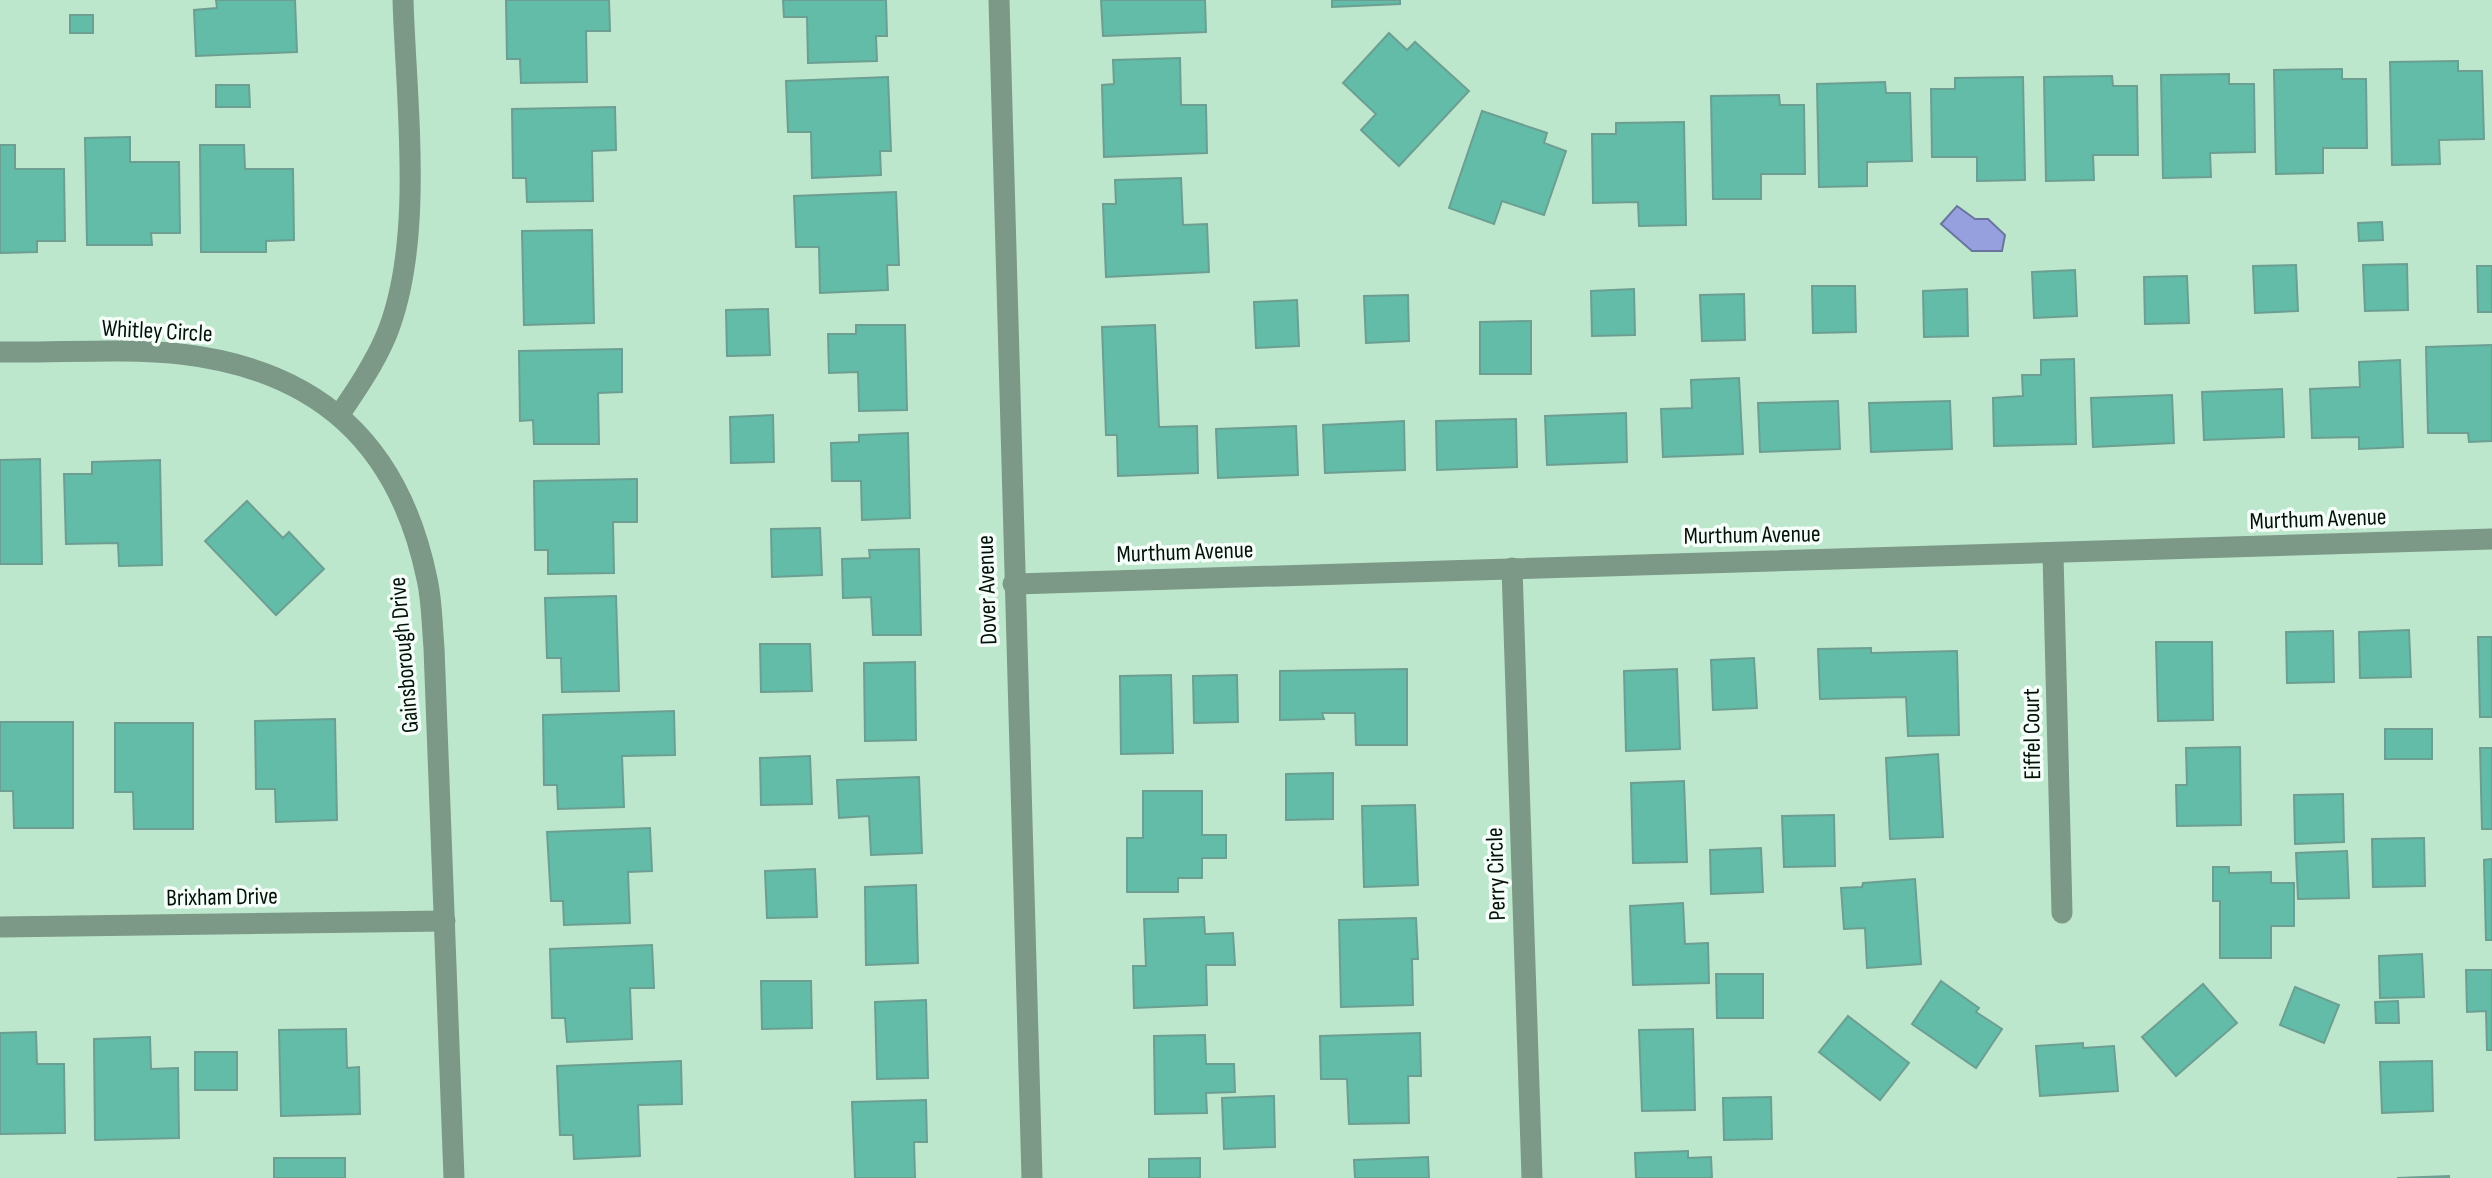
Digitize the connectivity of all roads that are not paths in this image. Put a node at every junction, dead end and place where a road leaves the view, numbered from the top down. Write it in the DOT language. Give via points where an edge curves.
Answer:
graph roads {
  1 [pos="403,0"];
  2 [pos="999,0"];
  3 [pos="0,352"];
  4 [pos="340,415"];
  5 [pos="2492,539"];
  6 [pos="2053,554"];
  7 [pos="1512,568"];
  8 [pos="1013,584"];
  9 [pos="2062,913"];
  10 [pos="446,921"];
  11 [pos="0,927"];
  12 [pos="454,1178"];
  13 [pos="1032,1178"];
  14 [pos="1532,1178"];
  1 -- 4 [label="street" via="410,217 405,260 386,334"];
  2 -- 8 [label="street, Dover Avenue"];
  3 -- 4 [label="street, Whitley Circle" via="178,354 220,360 261,372"];
  4 -- 10 [label="street, Gainsborough Drive" via="383,464 409,519 428,580"];
  5 -- 6 [label="street, Murthum Avenue"];
  6 -- 7 [label="street, Murthum Avenue"];
  6 -- 9 [label="street, Eiffel Court"];
  7 -- 8 [label="street, Murthum Avenue"];
  7 -- 14 [label="street, Perry Circle"];
  8 -- 13 [label="street, Dover Avenue"];
  10 -- 11 [label="street, Brixham Drive"];
  10 -- 12 [label="street, Gainsborough Drive"];
}
